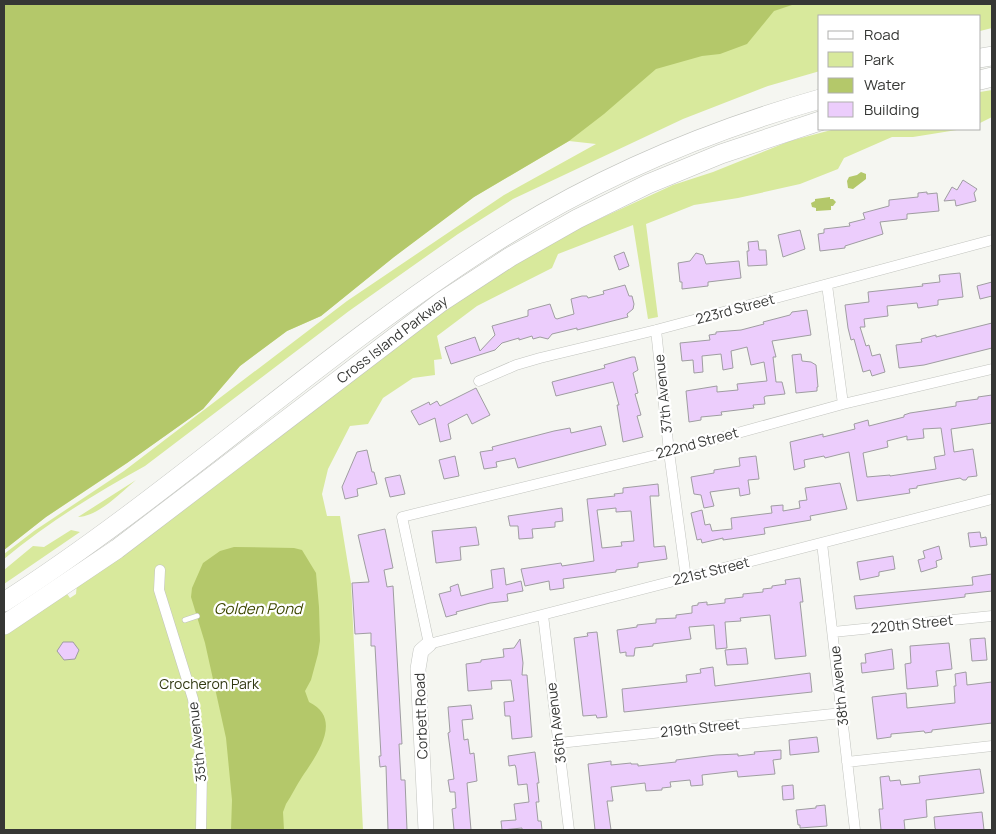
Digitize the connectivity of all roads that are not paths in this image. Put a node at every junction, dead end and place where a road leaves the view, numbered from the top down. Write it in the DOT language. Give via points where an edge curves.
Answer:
graph roads {
  1 [pos="818,100"];
  2 [pos="818,122"];
  3 [pos="992,240"];
  4 [pos="827,284"];
  5 [pos="656,330"];
  6 [pos="992,369"];
  7 [pos="480,381"];
  8 [pos="842,404"];
  9 [pos="669,452"];
  10 [pos="992,499"];
  11 [pos="822,543"];
  12 [pos="160,570"];
  13 [pos="686,578"];
  14 [pos="4,602"];
  15 [pos="543,615"];
  16 [pos="197,616"];
  17 [pos="992,616"];
  18 [pos="184,620"];
  19 [pos="4,625"];
  20 [pos="832,632"];
  21 [pos="429,644"];
  22 [pos="842,713"];
  23 [pos="559,744"];
  24 [pos="992,746"];
  25 [pos="847,762"];
  26 [pos="201,830"];
  27 [pos="426,830"];
  28 [pos="569,830"];
  29 [pos="855,830"];
  1 -- 14 [label="highway, Cross Island Parkway" via="709,136 638,165 568,199 497,240 371,329 102,535"];
  2 -- 19 [label="highway, Cross Island Parkway" via="721,154 648,184 510,257 441,302 117,549"];
  3 -- 4 [label="street, 223rd Street"];
  4 -- 5 [label="street, 223rd Street"];
  4 -- 8 [label="street"];
  5 -- 7 [label="street, 223rd Street" via="516,365"];
  5 -- 9 [label="street, 37th Avenue"];
  6 -- 8 [label="street, 222nd Street"];
  8 -- 9 [label="street, 222nd Street"];
  9 -- 13 [label="street, 37th Avenue"];
  9 -- 21 [label="street, 222nd Street" via="402,517"];
  10 -- 11 [label="street, 221st Street"];
  11 -- 13 [label="street, 221st Street"];
  11 -- 20 [label="street, 38th Avenue"];
  12 -- 26 [label="street, 35th Avenue" via="159,590 193,699 202,772"];
  13 -- 15 [label="street, 221st Street"];
  15 -- 21 [label="street, 221st Street"];
  15 -- 23 [label="street, 36th Avenue"];
  16 -- 18 [label="lane"];
  17 -- 20 [label="street, 220th Street"];
  20 -- 22 [label="street, 38th Avenue"];
  21 -- 27 [label="street, Corbett Road" via="422,651 418,669"];
  22 -- 23 [label="street, 219th Street"];
  22 -- 25 [label="street, 38th Avenue"];
  23 -- 28 [label="street, 36th Avenue"];
  24 -- 25 [label="street"];
  25 -- 29 [label="street, 38th Avenue"];
}
